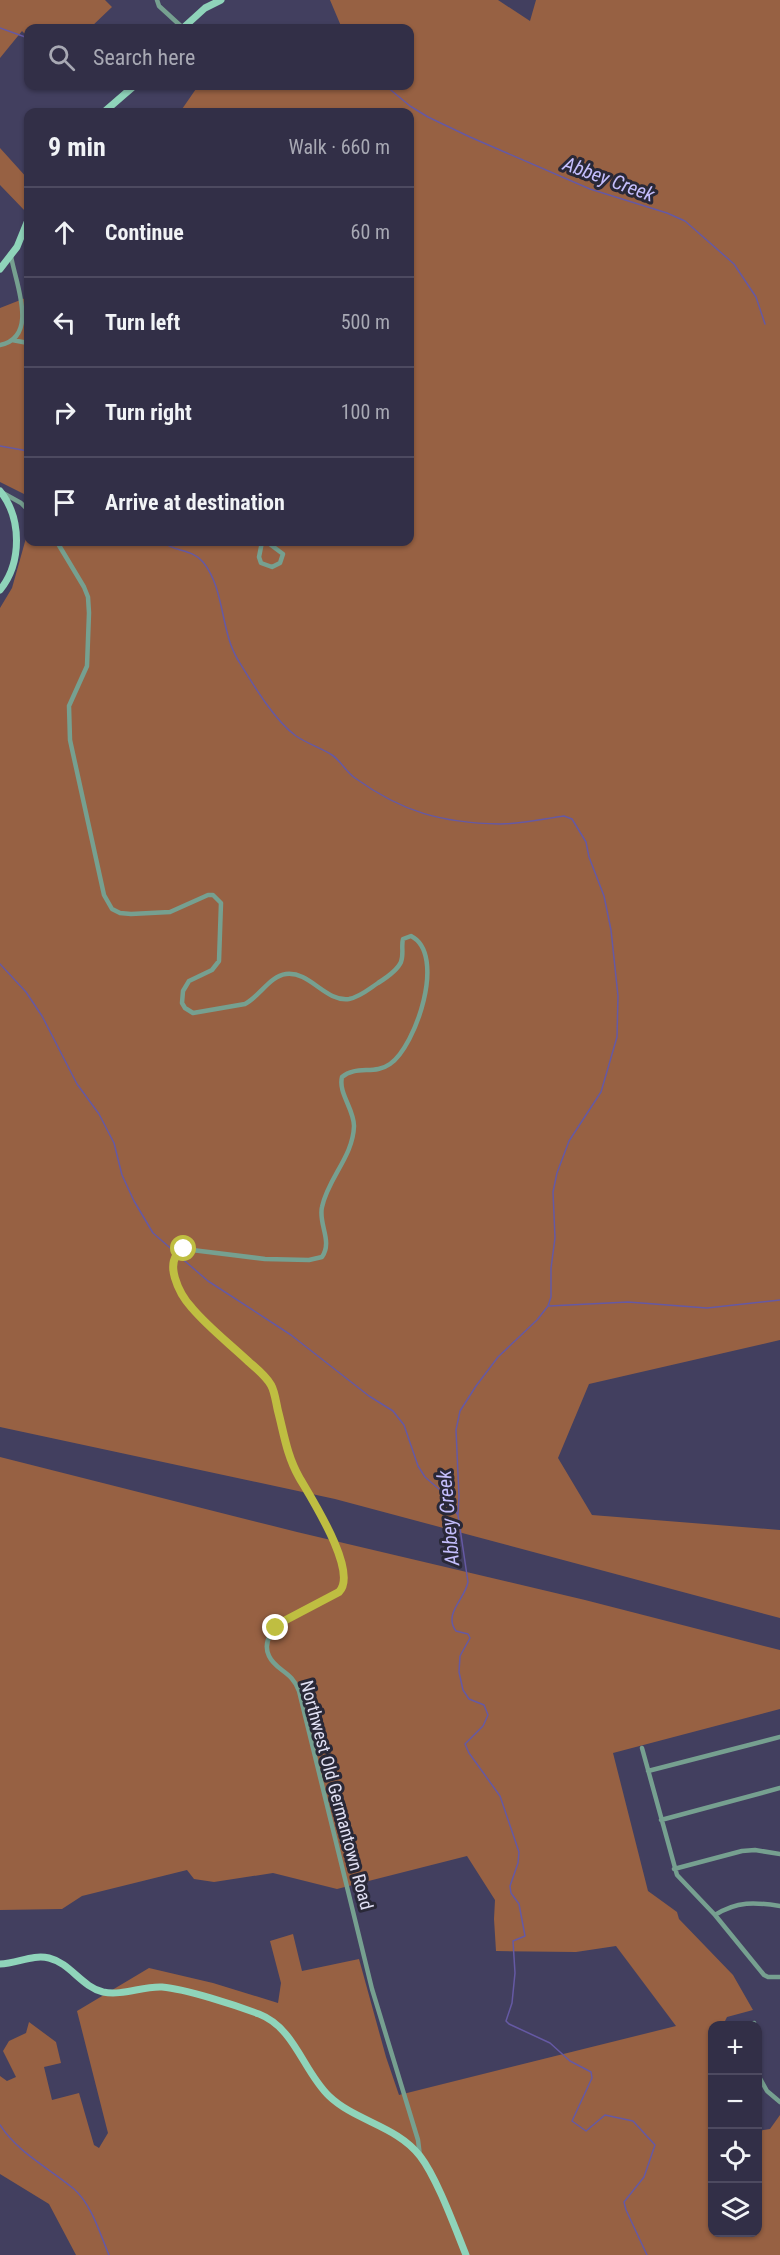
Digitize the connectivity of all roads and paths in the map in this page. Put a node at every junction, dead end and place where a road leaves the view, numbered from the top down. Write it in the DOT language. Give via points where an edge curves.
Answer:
graph roads {
  1 [pos="157,0"];
  2 [pos="221,0"];
  3 [pos="179,24"];
  4 [pos="188,24"];
  5 [pos="130,90"];
  6 [pos="109,108"];
  7 [pos="24,228"];
  8 [pos="11,256"];
  9 [pos="0,269"];
  10 [pos="12,340"];
  11 [pos="24,342"];
  12 [pos="0,345"];
  13 [pos="0,491"];
  14 [pos="24,506"];
  15 [pos="60,546"];
  16 [pos="261,546"];
  17 [pos="272,546"];
  18 [pos="0,590"];
  19 [pos="780,1737"];
  20 [pos="642,1748"];
  21 [pos="648,1771"];
  22 [pos="780,1788"];
  23 [pos="661,1820"];
  24 [pos="780,1854"];
  25 [pos="674,1869"];
  26 [pos="780,1906"];
  27 [pos="716,1915"];
  28 [pos="0,1964"];
  29 [pos="780,1977"];
  30 [pos="762,2082"];
  31 [pos="779,2100"];
  32 [pos="420,2156"];
  33 [pos="465,2255"];
  1 -- 3 [label="street"];
  2 -- 4 [label="main road"];
  5 -- 6 [label="main road"];
  7 -- 8 [label="main road"];
  8 -- 9 [label="main road"];
  8 -- 10 [label="street" via="22,318 20,333"];
  10 -- 11 [label="street"];
  10 -- 12 [label="street"];
  13 -- 14 [label="street"];
  13 -- 18 [label="main road" via="11,509 16,548 11,572"];
  15 -- 32 [label="street, Northwest Old Germantown Road" via="88,597 87,666 68,717 108,904 120,913 131,914 170,912 208,894 221,903 219,961 212,970 189,981 182,996 185,1008 193,1013 245,1004 286,974 308,980 337,998 349,999 396,969 404,939 411,936 420,945 427,966 424,1005 403,1050 384,1068 352,1071 342,1077 353,1133 322,1204 326,1244 322,1257 265,1259 184,1249 173,1263 180,1289 192,1308 272,1386 289,1456 326,1525 345,1572 344,1588 282,1622 271,1635 268,1649 269,1656 291,1676 299,1691 372,1989"];
  16 -- 17 [label="street" via="258,558 272,567 280,563 283,554"];
  19 -- 21 [label="street"];
  20 -- 21 [label="street"];
  21 -- 23 [label="street"];
  22 -- 23 [label="street"];
  23 -- 25 [label="street"];
  24 -- 25 [label="street" via="742,1851"];
  25 -- 27 [label="street" via="682,1883"];
  26 -- 27 [label="street" via="749,1902"];
  27 -- 29 [label="street" via="764,1975"];
  28 -- 32 [label="main road" via="48,1958 102,1991 166,1988 264,2016 289,2038 330,2097 399,2137"];
  30 -- 31 [label="street"];
  32 -- 33 [label="main road"];
}
